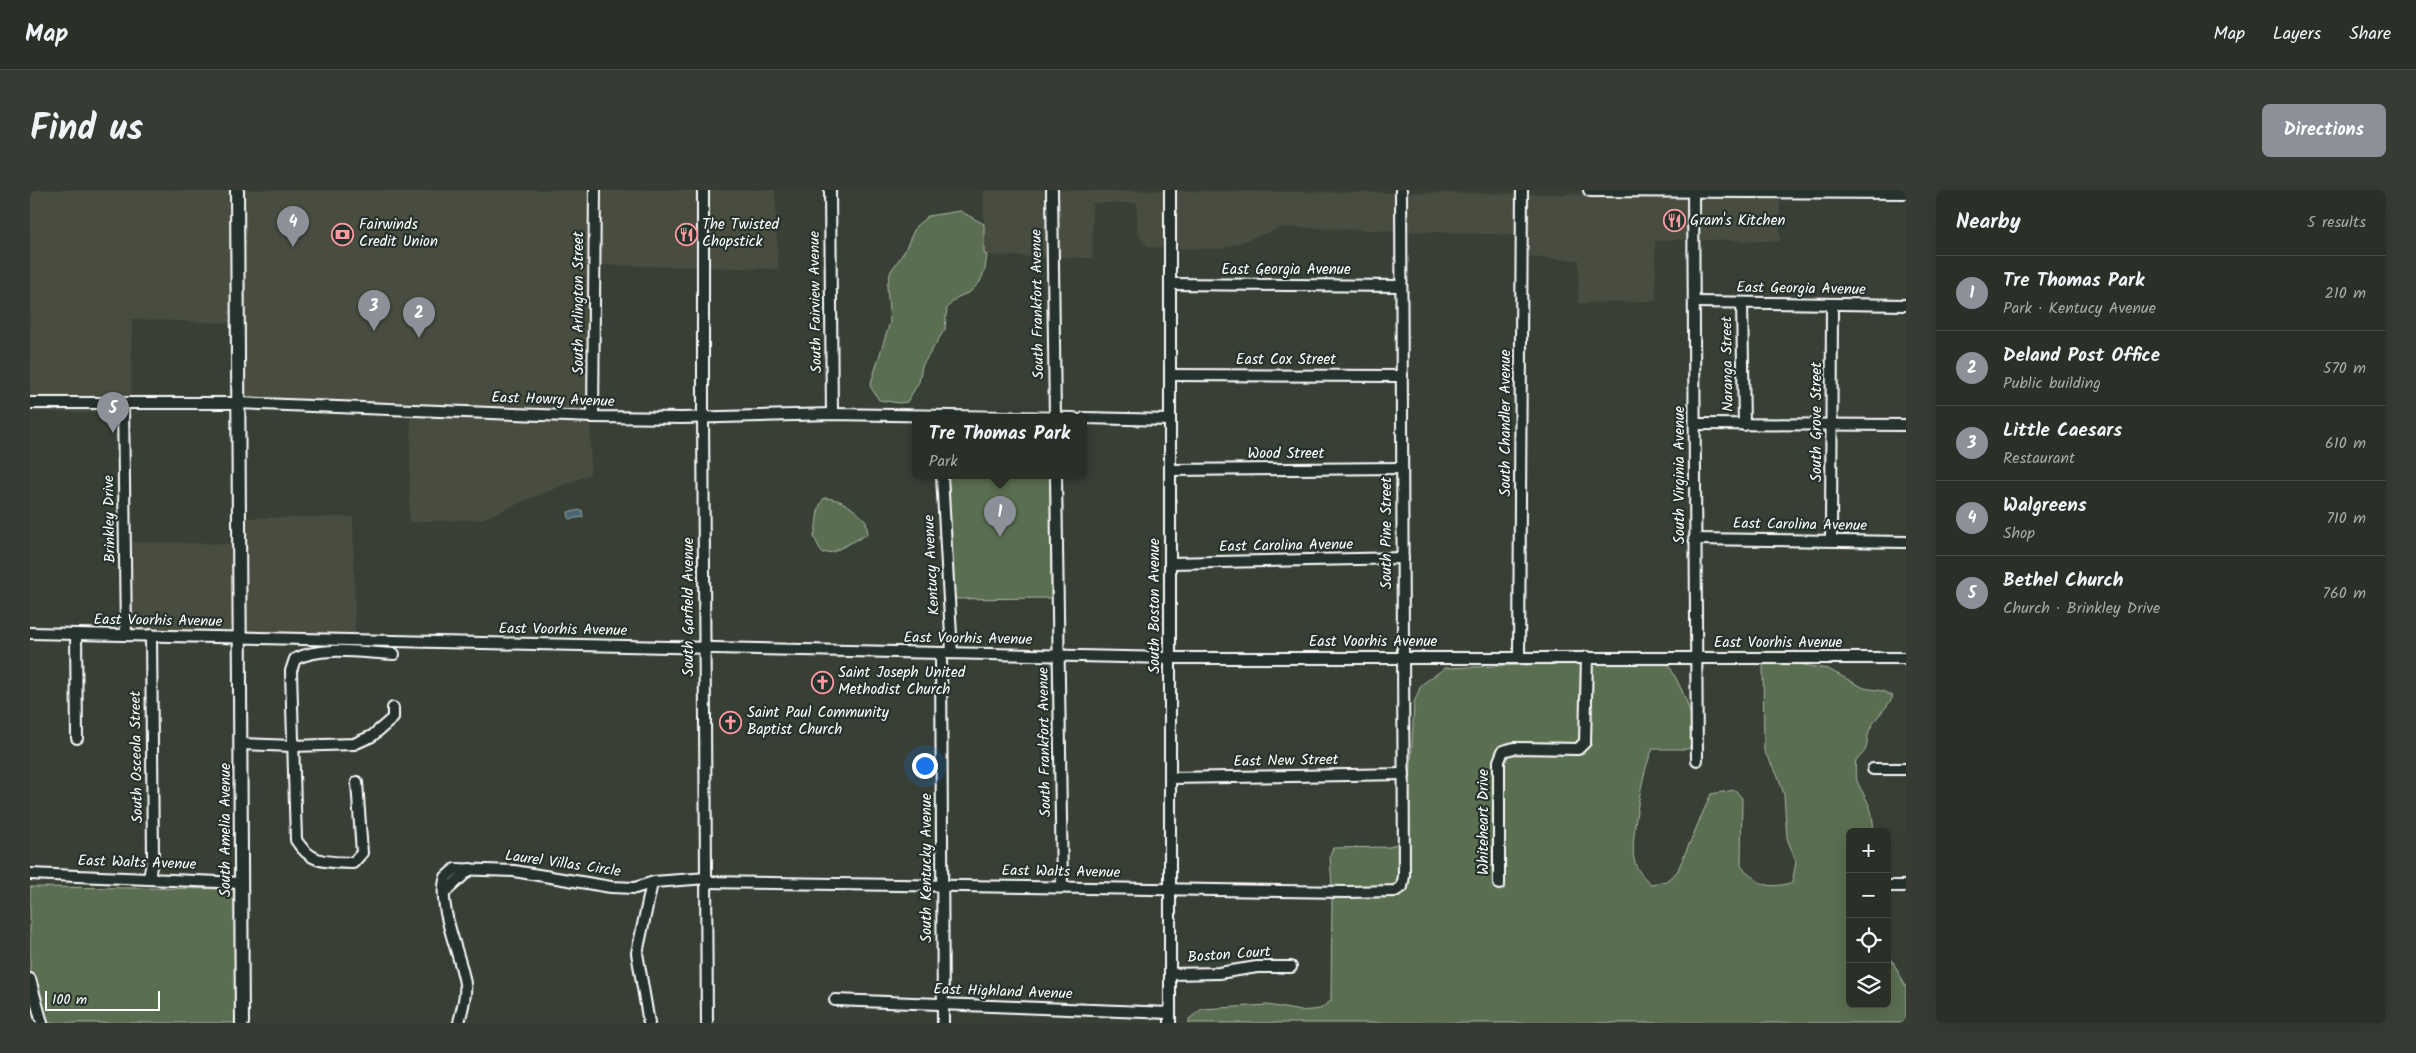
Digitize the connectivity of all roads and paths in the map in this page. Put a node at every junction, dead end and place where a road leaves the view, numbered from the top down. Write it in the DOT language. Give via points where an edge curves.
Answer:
graph roads {
  1 [pos="237,190"];
  2 [pos="595,190"];
  3 [pos="704,190"];
  4 [pos="830,190"];
  5 [pos="1052,190"];
  6 [pos="1170,190"];
  7 [pos="1401,190"];
  8 [pos="1522,190"];
  9 [pos="1590,190"];
  10 [pos="1629,190"];
  11 [pos="1693,191"];
  12 [pos="1856,191"];
  13 [pos="1906,192"];
  14 [pos="1170,284"];
  15 [pos="1401,286"];
  16 [pos="1696,302"];
  17 [pos="1742,303"];
  18 [pos="1832,304"];
  19 [pos="1906,305"];
  20 [pos="1170,375"];
  21 [pos="1402,376"];
  22 [pos="30,403"];
  23 [pos="123,403"];
  24 [pos="238,403"];
  25 [pos="832,414"];
  26 [pos="1055,414"];
  27 [pos="703,416"];
  28 [pos="912,416"];
  29 [pos="593,417"];
  30 [pos="1087,418"];
  31 [pos="1170,420"];
  32 [pos="1695,424"];
  33 [pos="1744,424"];
  34 [pos="1832,425"];
  35 [pos="1906,426"];
  36 [pos="1402,468"];
  37 [pos="1170,470"];
  38 [pos="942,479"];
  39 [pos="1056,479"];
  40 [pos="1694,540"];
  41 [pos="1831,540"];
  42 [pos="1906,542"];
  43 [pos="1402,558"];
  44 [pos="1170,563"];
  45 [pos="30,633"];
  46 [pos="76,634"];
  47 [pos="126,635"];
  48 [pos="151,635"];
  49 [pos="240,637"];
  50 [pos="704,648"];
  51 [pos="946,653"];
  52 [pos="394,654"];
  53 [pos="1058,656"];
  54 [pos="1403,657"];
  55 [pos="1519,657"];
  56 [pos="1587,657"];
  57 [pos="1170,658"];
  58 [pos="1697,658"];
  59 [pos="1906,658"];
  60 [pos="393,708"];
  61 [pos="77,738"];
  62 [pos="241,744"];
  63 [pos="293,746"];
  64 [pos="1697,760"];
  65 [pos="1873,769"];
  66 [pos="1906,770"];
  67 [pos="1404,774"];
  68 [pos="1170,778"];
  69 [pos="358,782"];
  70 [pos="30,874"];
  71 [pos="1404,876"];
  72 [pos="149,878"];
  73 [pos="707,880"];
  74 [pos="242,882"];
  75 [pos="652,883"];
  76 [pos="1499,884"];
  77 [pos="942,885"];
  78 [pos="1891,886"];
  79 [pos="1906,886"];
  80 [pos="1062,887"];
  81 [pos="1170,889"];
  82 [pos="1291,967"];
  83 [pos="1170,974"];
  84 [pos="30,979"];
  85 [pos="834,1000"];
  86 [pos="943,1005"];
  87 [pos="1170,1018"];
  88 [pos="42,1023"];
  89 [pos="242,1023"];
  90 [pos="459,1023"];
  91 [pos="650,1023"];
  92 [pos="707,1023"];
  93 [pos="944,1023"];
  1 -- 24 [label="main road, South Amelia Avenue"];
  2 -- 29 [label="street, South Arlington Street"];
  3 -- 27 [label="street, South Garfield Avenue"];
  4 -- 25 [label="street, South Fairview Avenue"];
  5 -- 26 [label="street, South Frankfort Avenue"];
  6 -- 14 [label="street, South Boston Avenue"];
  7 -- 15 [label="street, South Pine Street"];
  8 -- 55 [label="street, South Chandler Avenue"];
  9 -- 10 [label="main road"];
  10 -- 11 [label="main road"];
  11 -- 12 [label="main road"];
  11 -- 16 [label="street, South Virginia Avenue"];
  12 -- 13 [label="main road"];
  14 -- 15 [label="street, East Georgia Avenue"];
  14 -- 20 [label="street, South Boston Avenue"];
  15 -- 21 [label="street, South Pine Street"];
  16 -- 17 [label="street, East Georgia Avenue"];
  16 -- 32 [label="street, South Virginia Avenue"];
  17 -- 18 [label="street, East Georgia Avenue"];
  17 -- 33 [label="street, Naranga Street"];
  18 -- 19 [label="street, East Georgia Avenue"];
  18 -- 34 [label="street, South Grove Street"];
  20 -- 21 [label="street, East Cox Street"];
  20 -- 31 [label="street, South Boston Avenue"];
  21 -- 36 [label="street, South Pine Street"];
  22 -- 23 [label="street, East Howry Avenue"];
  23 -- 24 [label="street, East Howry Avenue"];
  23 -- 47 [label="street, Brinkley Drive"];
  24 -- 29 [label="street, East Howry Avenue"];
  24 -- 49 [label="main road, South Amelia Avenue"];
  25 -- 27 [label="street, East Howry Avenue"];
  25 -- 28 [label="street, East Howry Avenue"];
  27 -- 29 [label="street, East Howry Avenue"];
  27 -- 50 [label="street, South Garfield Avenue"];
  30 -- 31 [label="street"];
  31 -- 37 [label="street, South Boston Avenue"];
  32 -- 33 [label="street"];
  32 -- 40 [label="street, South Virginia Avenue"];
  33 -- 34 [label="street"];
  34 -- 35 [label="street"];
  34 -- 41 [label="street, South Grove Street"];
  36 -- 37 [label="street, Wood Street"];
  36 -- 43 [label="street, South Pine Street"];
  37 -- 44 [label="street, South Boston Avenue"];
  38 -- 51 [label="street, Kentucy Avenue"];
  39 -- 53 [label="street, South Frankfort Avenue"];
  40 -- 41 [label="street, East Carolina Avenue"];
  40 -- 58 [label="street, South Virginia Avenue"];
  41 -- 42 [label="street, East Carolina Avenue"];
  43 -- 44 [label="street, East Carolina Avenue"];
  43 -- 54 [label="street, South Pine Street"];
  44 -- 57 [label="street, South Boston Avenue"];
  45 -- 46 [label="street, East Voorhis Avenue"];
  46 -- 47 [label="street, East Voorhis Avenue"];
  46 -- 61 [label="street"];
  47 -- 48 [label="street, East Voorhis Avenue"];
  48 -- 49 [label="street, East Voorhis Avenue"];
  48 -- 72 [label="street, South Osceola Street" via="153,856"];
  49 -- 50 [label="street, East Voorhis Avenue"];
  49 -- 62 [label="main road, South Amelia Avenue"];
  50 -- 51 [label="street, East Voorhis Avenue"];
  50 -- 73 [label="street, South Garfield Avenue"];
  51 -- 53 [label="street, East Voorhis Avenue"];
  51 -- 77 [label="street, South Kentucky Avenue"];
  52 -- 63 [label="street" via="332,652 313,653 295,659 291,672"];
  53 -- 57 [label="street, East Voorhis Avenue"];
  53 -- 80 [label="street, South Frankfort Avenue"];
  54 -- 55 [label="street, East Voorhis Avenue"];
  54 -- 57 [label="street, East Voorhis Avenue"];
  54 -- 67 [label="street, South Pine Street"];
  55 -- 56 [label="street, East Voorhis Avenue"];
  56 -- 58 [label="street, East Voorhis Avenue"];
  56 -- 76 [label="street, Whiteheart Drive" via="1586,742 1578,749 1514,748 1503,751 1499,761"];
  57 -- 68 [label="street, South Boston Avenue"];
  58 -- 59 [label="street, East Voorhis Avenue"];
  58 -- 64 [label="street, South Virginia Avenue"];
  60 -- 63 [label="street" via="393,718 372,736 354,744"];
  62 -- 63 [label="street"];
  62 -- 74 [label="main road, South Amelia Avenue"];
  63 -- 69 [label="street" via="296,840 303,852 314,859 353,863 362,853"];
  65 -- 66 [label="street"];
  67 -- 68 [label="street, East New Street"];
  67 -- 71 [label="street, South Pine Street"];
  68 -- 81 [label="street, South Boston Avenue"];
  70 -- 72 [label="street, East Walts Avenue"];
  71 -- 81 [label="street, East Walts Avenue" via="1402,887 1395,891"];
  72 -- 74 [label="street, East Walts Avenue"];
  73 -- 75 [label="street, Laurel Villas Circle"];
  73 -- 77 [label="street, East Walts Avenue"];
  73 -- 92 [label="street, South Garfield Avenue"];
  74 -- 89 [label="main road, South Amelia Avenue"];
  75 -- 90 [label="street, Laurel Villas Circle" via="635,888 611,887 514,871 455,869 449,873 444,881 444,893 465,985"];
  75 -- 91 [label="street" via="637,952"];
  77 -- 80 [label="street, East Walts Avenue"];
  77 -- 86 [label="street, South Kentucky Avenue"];
  78 -- 79 [label="street"];
  80 -- 81 [label="street, East Walts Avenue"];
  81 -- 83 [label="street, South Boston Avenue"];
  82 -- 83 [label="street, Boston Court"];
  83 -- 87 [label="street, South Boston Avenue"];
  84 -- 88 [label="street"];
  85 -- 86 [label="street, East Highland Avenue"];
  86 -- 87 [label="street, East Highland Avenue"];
  86 -- 93 [label="street, South Kentucky Avenue"];
}
